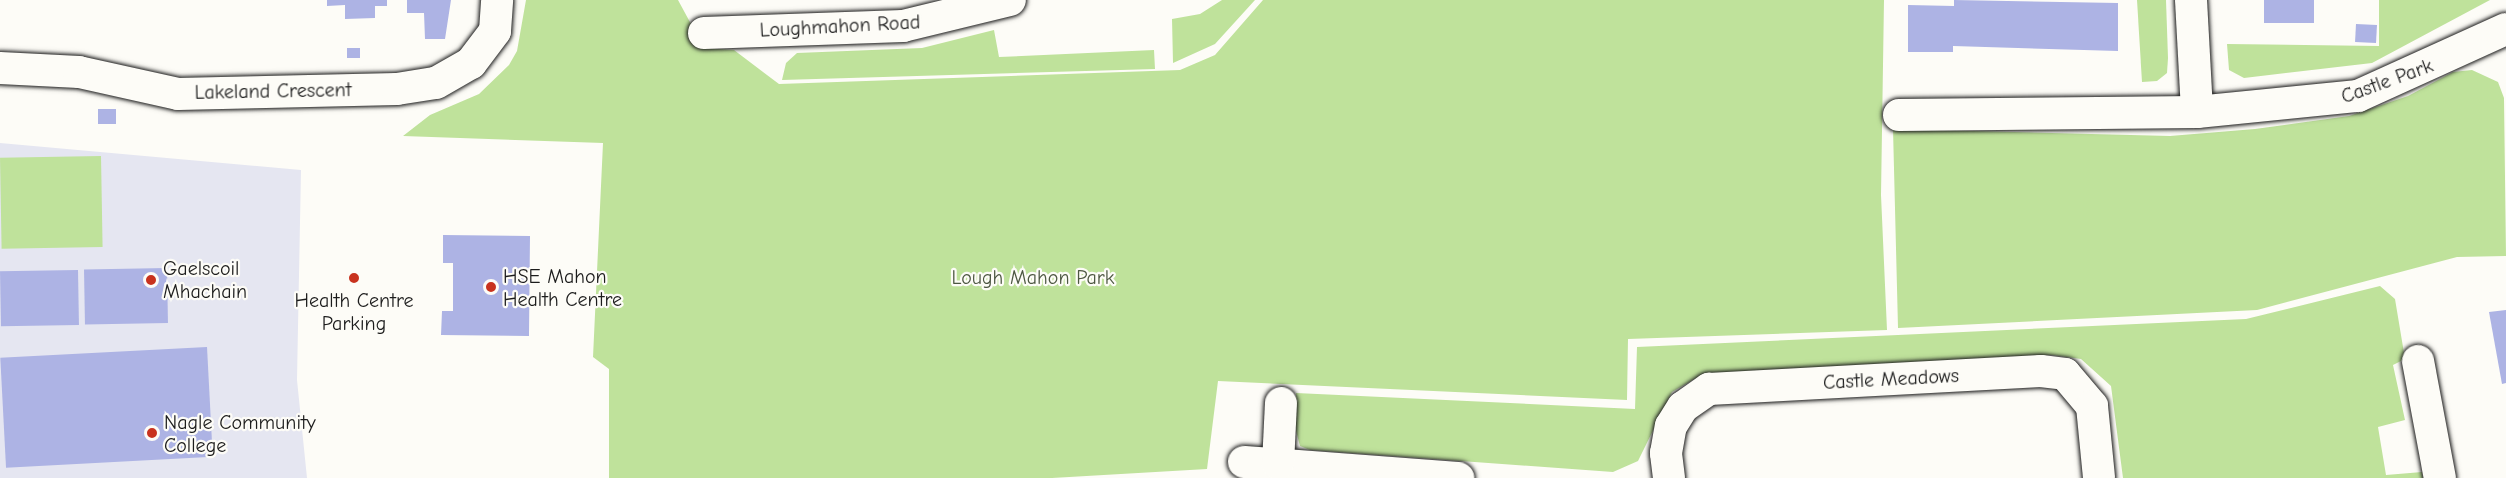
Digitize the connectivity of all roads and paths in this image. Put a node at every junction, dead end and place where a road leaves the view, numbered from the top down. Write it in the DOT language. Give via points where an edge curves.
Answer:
graph roads {
  1 [pos="497,0"];
  2 [pos="1010,0"];
  3 [pos="2191,0"];
  4 [pos="704,33"];
  5 [pos="2504,39"];
  6 [pos="0,68"];
  7 [pos="2197,112"];
  8 [pos="1899,115"];
  9 [pos="2418,361"];
  10 [pos="1281,403"];
  11 [pos="1244,462"];
  12 [pos="1278,464"];
  13 [pos="1458,478"];
  14 [pos="1669,478"];
  15 [pos="2099,478"];
  16 [pos="2440,478"];
  1 -- 6 [label="street, Lakeland Crescent" via="495,31 471,63 436,83 397,88 178,94 79,72"];
  2 -- 4 [label="street, Loughmahon Road" via="896,27"];
  3 -- 7 [label="street"];
  5 -- 7 [label="street, Castle Park" via="2358,96"];
  7 -- 8 [label="street, Castle Park"];
  9 -- 16 [label="street"];
  10 -- 12 [label="street"];
  11 -- 12 [label="street"];
  12 -- 13 [label="street"];
  14 -- 15 [label="street, Castle Meadows" via="1666,453 1671,426 1683,407 1709,389 2041,371 2065,375 2092,406"];
}
